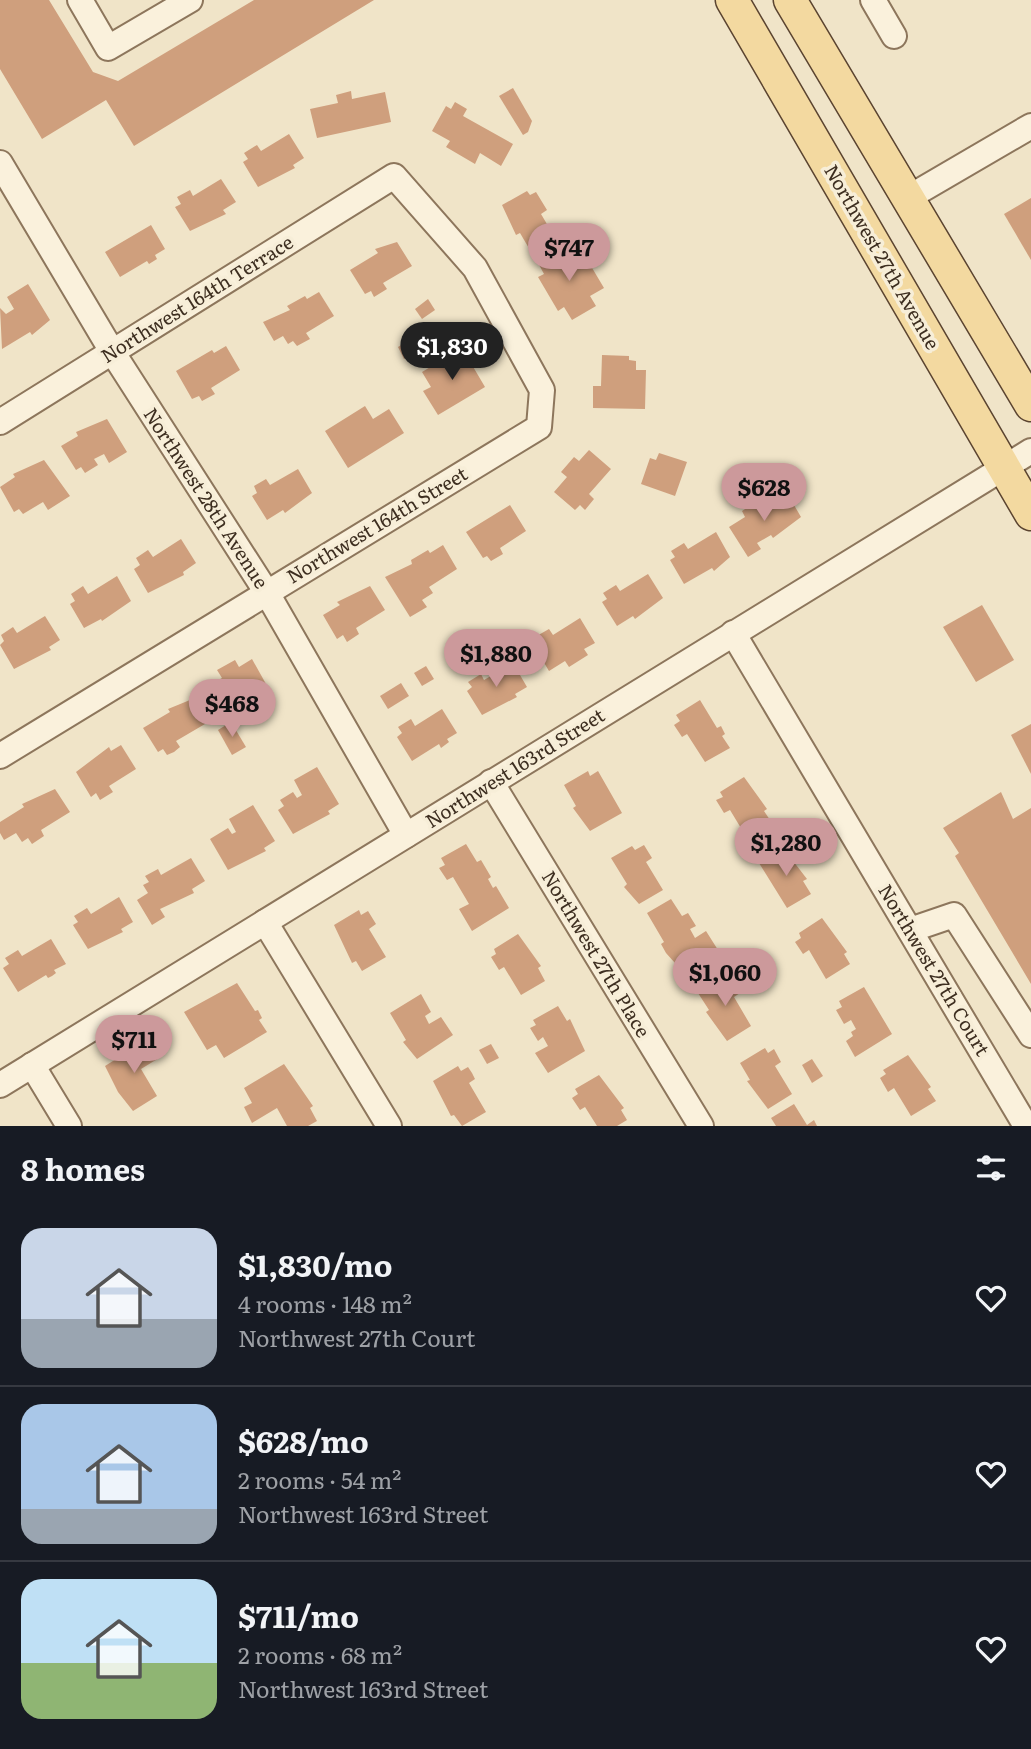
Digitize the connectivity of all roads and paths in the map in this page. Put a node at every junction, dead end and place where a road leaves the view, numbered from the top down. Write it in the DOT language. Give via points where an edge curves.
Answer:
graph roads {
  1 [pos="80,0"];
  2 [pos="190,0"];
  3 [pos="732,0"];
  4 [pos="790,0"];
  5 [pos="873,0"];
  6 [pos="155,9"];
  7 [pos="894,36"];
  8 [pos="1031,126"];
  9 [pos="0,163"];
  10 [pos="906,199"];
  11 [pos="113,353"];
  12 [pos="1031,405"];
  13 [pos="0,422"];
  14 [pos="539,427"];
  15 [pos="1031,451"];
  16 [pos="1004,468"];
  17 [pos="1031,514"];
  18 [pos="267,593"];
  19 [pos="733,634"];
  20 [pos="0,755"];
  21 [pos="491,782"];
  22 [pos="406,835"];
  23 [pos="265,922"];
  24 [pos="910,930"];
  25 [pos="1031,1035"];
  26 [pos="32,1065"];
  27 [pos="0,1085"];
  28 [pos="69,1126"];
  29 [pos="389,1126"];
  30 [pos="701,1126"];
  31 [pos="1026,1126"];
  1 -- 6 [label="street" via="108,48"];
  2 -- 6 [label="street"];
  3 -- 16 [label="main road, Northwest 27th Avenue"];
  4 -- 10 [label="main road"];
  5 -- 7 [label="street"];
  8 -- 10 [label="street"];
  9 -- 11 [label="street, Northwest 28th Avenue"];
  10 -- 12 [label="main road"];
  11 -- 13 [label="street, Northwest 164th Terrace"];
  11 -- 14 [label="street, Northwest 164th Terrace" via="394,176 475,268 542,390"];
  11 -- 18 [label="street, Northwest 28th Avenue"];
  14 -- 18 [label="street, Northwest 164th Street"];
  15 -- 16 [label="street, Northwest 163rd Street"];
  16 -- 17 [label="main road, Northwest 27th Avenue"];
  16 -- 19 [label="street, Northwest 163rd Street"];
  18 -- 20 [label="street, Northwest 164th Street"];
  18 -- 22 [label="street, Northwest 28th Avenue"];
  19 -- 21 [label="street, Northwest 163rd Street"];
  19 -- 24 [label="street, Northwest 27th Court"];
  21 -- 22 [label="street, Northwest 163rd Street"];
  21 -- 30 [label="street, Northwest 27th Place"];
  22 -- 23 [label="street, Northwest 163rd Street"];
  23 -- 26 [label="street, Northwest 163rd Street"];
  23 -- 29 [label="street"];
  24 -- 25 [label="street" via="954,915"];
  24 -- 31 [label="street, Northwest 27th Court"];
  26 -- 27 [label="street, Northwest 163rd Street"];
  26 -- 28 [label="street"];
}
